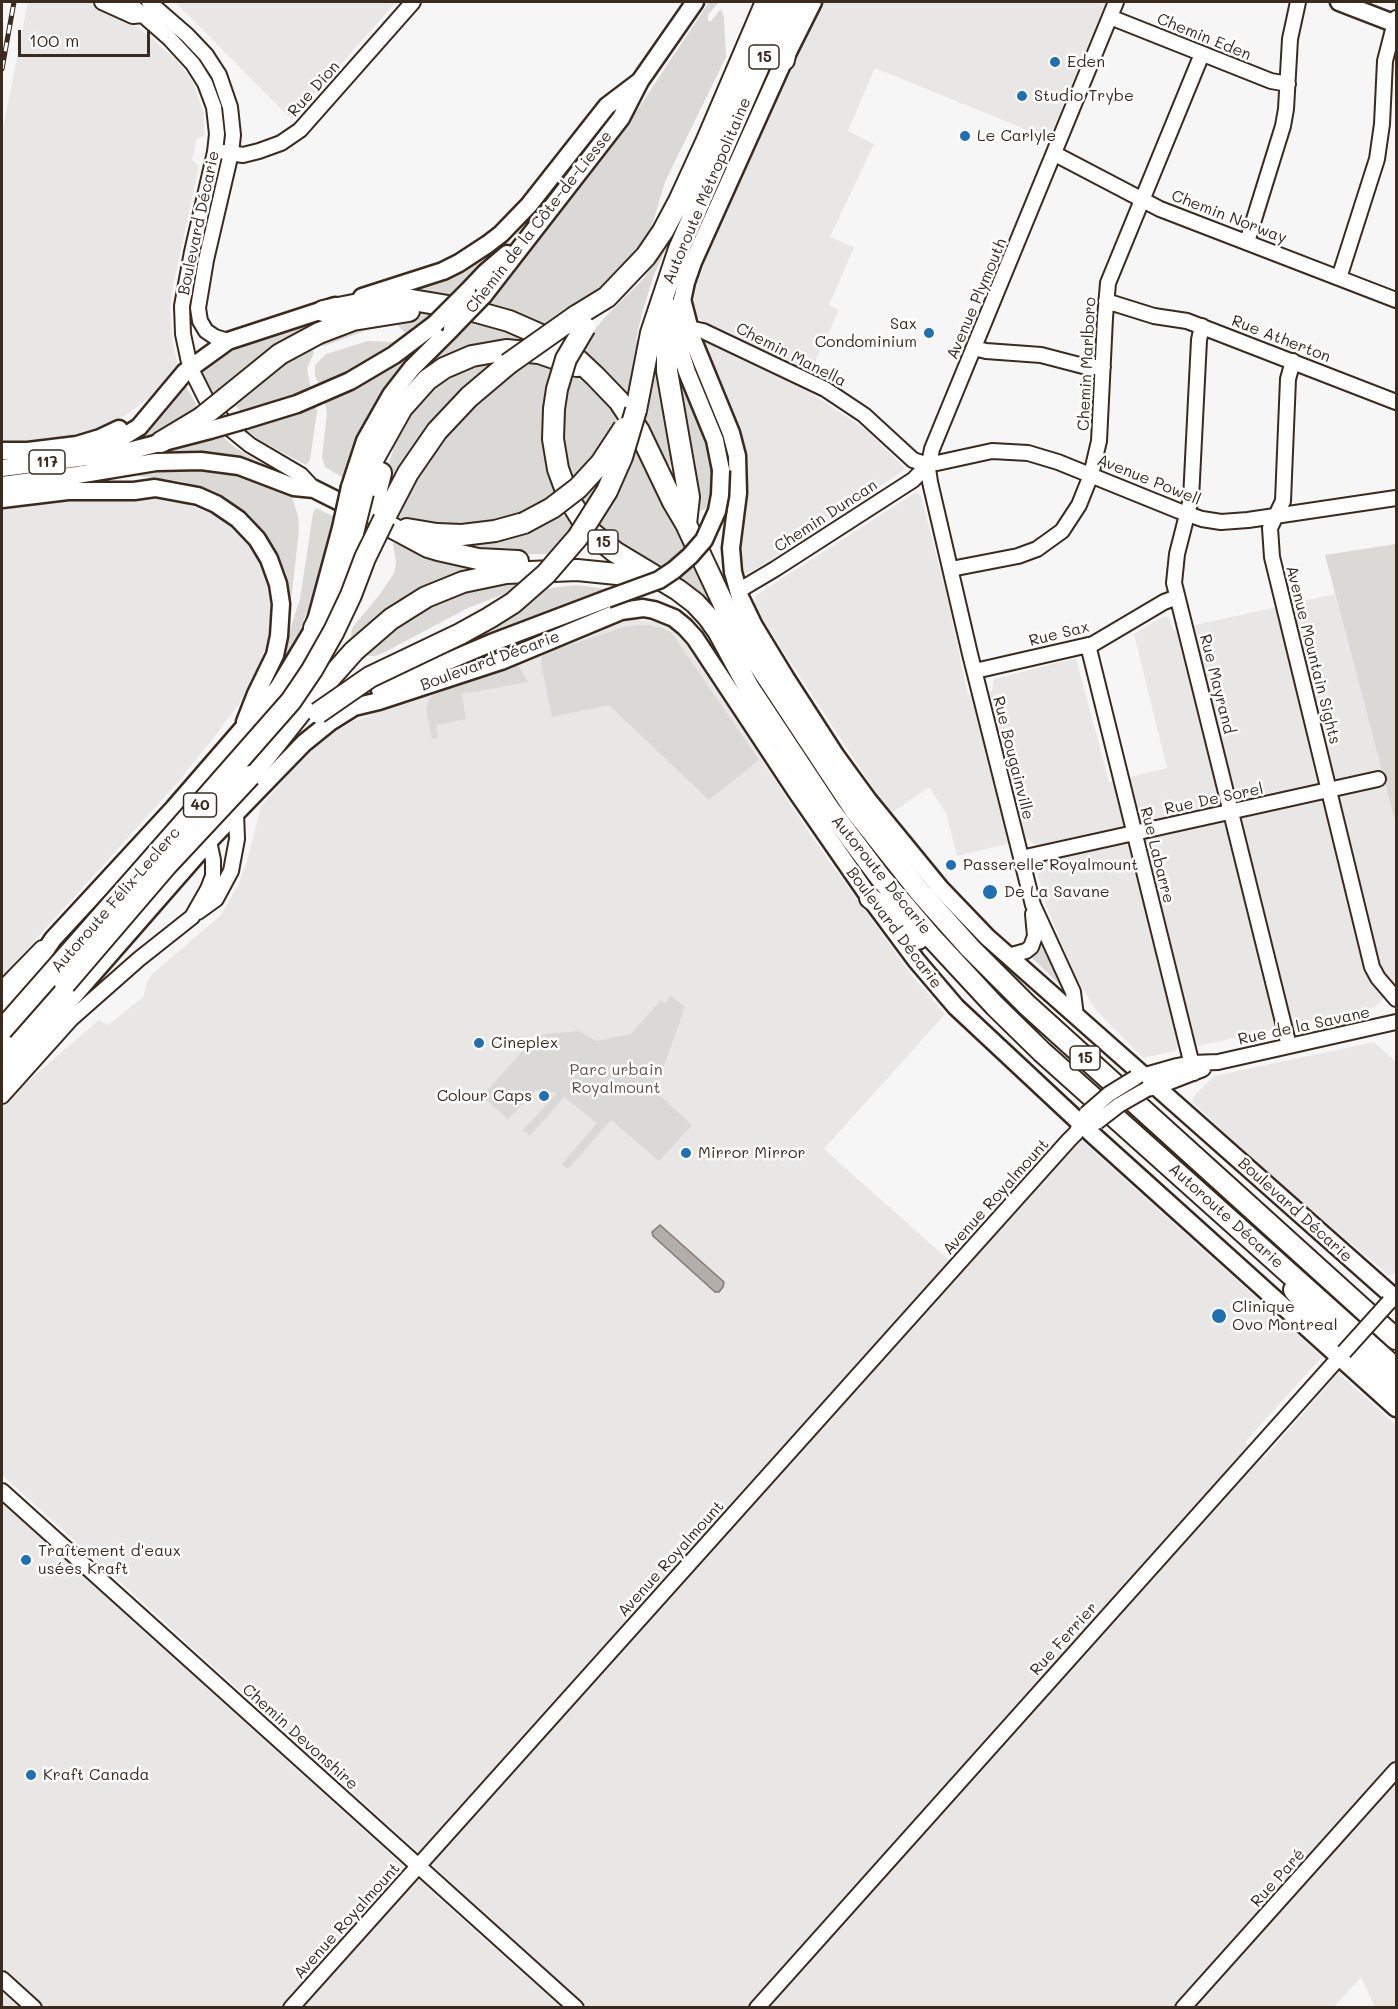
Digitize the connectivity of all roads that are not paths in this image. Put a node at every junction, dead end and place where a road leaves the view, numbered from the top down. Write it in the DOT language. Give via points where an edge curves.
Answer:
graph roads {
  1 [pos="102,2"];
  2 [pos="128,2"];
  3 [pos="413,2"];
  4 [pos="695,2"];
  5 [pos="766,2"];
  6 [pos="788,2"];
  7 [pos="802,2"];
  8 [pos="813,2"];
  9 [pos="1116,2"];
  10 [pos="1298,2"];
  11 [pos="1338,2"];
  12 [pos="149,6"];
  13 [pos="1110,17"];
  14 [pos="1396,22"];
  15 [pos="1202,54"];
  16 [pos="784,60"];
  17 [pos="640,81"];
  18 [pos="1288,84"];
  19 [pos="215,152"];
  20 [pos="231,153"];
  21 [pos="1055,154"];
  22 [pos="1142,200"];
  23 [pos="1247,243"];
  24 [pos="1339,278"];
  25 [pos="669,279"];
  26 [pos="608,297"];
  27 [pos="472,299"];
  28 [pos="682,299"];
  29 [pos="1396,300"];
  30 [pos="1106,301"];
  31 [pos="322,311"];
  32 [pos="1202,326"];
  33 [pos="689,328"];
  34 [pos="228,340"];
  35 [pos="974,348"];
  36 [pos="1293,362"];
  37 [pos="190,368"];
  38 [pos="1103,368"];
  39 [pos="588,371"];
  40 [pos="159,401"];
  41 [pos="1396,402"];
  42 [pos="636,410"];
  43 [pos="206,424"];
  44 [pos="161,442"];
  45 [pos="2,451"];
  46 [pos="92,456"];
  47 [pos="929,464"];
  48 [pos="2,468"];
  49 [pos="77,475"];
  50 [pos="1091,475"];
  51 [pos="2,485"];
  52 [pos="155,488"];
  53 [pos="364,488"];
  54 [pos="314,489"];
  55 [pos="1396,498"];
  56 [pos="2,499"];
  57 [pos="1187,514"];
  58 [pos="1275,516"];
  59 [pos="686,524"];
  60 [pos="387,525"];
  61 [pos="365,558"];
  62 [pos="951,569"];
  63 [pos="627,575"];
  64 [pos="738,591"];
  65 [pos="1177,597"];
  66 [pos="962,618"];
  67 [pos="314,628"];
  68 [pos="1088,645"];
  69 [pos="975,671"];
  70 [pos="749,688"];
  71 [pos="354,707"];
  72 [pos="243,729"];
  73 [pos="250,776"];
  74 [pos="1378,779"];
  75 [pos="1330,790"];
  76 [pos="174,808"];
  77 [pos="1232,812"];
  78 [pos="236,813"];
  79 [pos="1134,833"];
  80 [pos="209,841"];
  81 [pos="1021,858"];
  82 [pos="870,898"];
  83 [pos="1033,905"];
  84 [pos="192,917"];
  85 [pos="53,939"];
  86 [pos="1370,955"];
  87 [pos="1008,956"];
  88 [pos="955,963"];
  89 [pos="92,976"];
  90 [pos="1396,986"];
  91 [pos="2,989"];
  92 [pos="1396,999"];
  93 [pos="2,1007"];
  94 [pos="1076,1016"];
  95 [pos="1396,1022"];
  96 [pos="2,1030"];
  97 [pos="1289,1046"];
  98 [pos="2,1055"];
  99 [pos="1193,1068"];
  100 [pos="2,1078"];
  101 [pos="1146,1082"];
  102 [pos="2,1096"];
  103 [pos="1083,1125"];
  104 [pos="1249,1204"];
  105 [pos="1243,1232"];
  106 [pos="1394,1298"];
  107 [pos="1396,1321"];
  108 [pos="1396,1339"];
  109 [pos="1342,1354"];
  110 [pos="1396,1369"];
  111 [pos="1396,1390"];
  112 [pos="1396,1408"];
  113 [pos="2,1491"];
  114 [pos="1396,1770"];
  115 [pos="419,1865"];
  116 [pos="2,1979"];
  117 [pos="34,2007"];
  118 [pos="291,2007"];
  119 [pos="576,2007"];
  120 [pos="757,2007"];
  121 [pos="1183,2007"];
  1 -- 12 [label="street" via="133,16"];
  2 -- 12 [label="street, Boulevard Décarie"];
  3 -- 20 [label="street, Rue Dion" via="300,129 266,149"];
  4 -- 17 [label="main road, Chemin de la Côte-de-Liesse"];
  5 -- 26 [label="highway, Autoroute Métropolitaine / 15" via="669,222 652,249"];
  6 -- 25 [label="highway, Autoroute Métropolitaine / 15"];
  7 -- 16 [label="highway" via="790,30"];
  8 -- 16 [label="main road"];
  9 -- 13 [label="street, Avenue Plymouth"];
  10 -- 18 [label="street" via="1290,39"];
  11 -- 14 [label="main road"];
  12 -- 19 [label="street, Boulevard Décarie" via="203,79 213,107"];
  12 -- 20 [label="street, Boulevard Décarie" via="200,47 219,75 231,114"];
  13 -- 15 [label="street, Chemin Eden"];
  13 -- 21 [label="street, Avenue Plymouth"];
  14 -- 24 [label="street" via="1385,61 1378,152"];
  15 -- 18 [label="street, Chemin Eden"];
  15 -- 22 [label="street, Chemin Marlboro"];
  16 -- 28 [label="main road" via="693,262"];
  17 -- 27 [label="main road, Chemin de la Côte-de-Liesse" via="621,118"];
  17 -- 31 [label="main road" via="607,106 529,205 488,244 443,271"];
  18 -- 23 [label="street" via="1282,134"];
  19 -- 20 [label="street, Rue Dion"];
  19 -- 37 [label="street, Boulevard Décarie" via="182,306"];
  20 -- 34 [label="street, Boulevard Décarie" via="198,308 206,331"];
  21 -- 22 [label="street, Chemin Norway"];
  21 -- 35 [label="street, Avenue Plymouth"];
  22 -- 23 [label="street, Chemin Norway"];
  22 -- 30 [label="street, Chemin Marlboro" via="1111,275"];
  23 -- 24 [label="street, Chemin Norway"];
  24 -- 29 [label="street, Chemin Norway"];
  25 -- 42 [label="highway, Autoroute Métropolitaine / 40" via="651,333"];
  25 -- 59 [label="highway, 15" via="665,343 668,382 689,497"];
  26 -- 61 [label="highway, Autoroute Métropolitaine / 40, bridge" via="521,354 452,415 408,473"];
  26 -- 70 [label="highway, Autoroute Décarie / 15, bridge" via="580,334 560,379 553,446 558,469 569,499 592,533 695,603 718,631"];
  27 -- 31 [label="highway" via="374,301"];
  27 -- 39 [label="highway, Autoroute Décarie" via="564,347"];
  27 -- 43 [label="main road, bridge" via="394,356 340,386 246,420"];
  27 -- 43 [label="highway, bridge" via="341,324 304,340 279,354 227,397"];
  27 -- 53 [label="main road, Chemin de la Côte-de-Liesse, bridge" via="452,328 412,368 375,421 360,453"];
  28 -- 33 [label="main road, Boulevard Décarie"];
  28 -- 71 [label="main road, bridge" via="678,320 680,350 715,440 722,470 717,511 704,540 675,570 659,580 441,663 368,696"];
  30 -- 32 [label="street, Rue Atherton"];
  30 -- 38 [label="street, Chemin Marlboro"];
  31 -- 34 [label="main road"];
  32 -- 36 [label="street, Rue Atherton"];
  32 -- 57 [label="street, Rue Mayrand"];
  33 -- 47 [label="street, Chemin Manella" via="825,389 864,414 913,460"];
  33 -- 64 [label="main road, Boulevard Décarie" via="737,456 738,493 731,548"];
  34 -- 37 [label="main road"];
  35 -- 38 [label="street" via="1036,354"];
  35 -- 47 [label="street, Avenue Plymouth"];
  36 -- 41 [label="street, Rue Atherton"];
  36 -- 58 [label="street, Avenue Mountain Sights" via="1288,380 1283,501"];
  37 -- 40 [label="main road"];
  37 -- 54 [label="street, Boulevard Décarie" via="206,399 228,427 301,475"];
  38 -- 50 [label="street, Chemin Marlboro" via="1099,441"];
  39 -- 53 [label="highway" via="529,351 494,351 453,363 427,380 407,402 374,458"];
  39 -- 59 [label="highway, Autoroute Décarie" via="614,395 632,420"];
  40 -- 45 [label="main road" via="119,429 92,441"];
  40 -- 46 [label="main road" via="139,427"];
  42 -- 60 [label="highway, bridge" via="585,481 559,504 524,523 462,535 431,534"];
  42 -- 73 [label="highway, Autoroute Métropolitaine / 40, bridge" via="607,491 578,537 546,574 513,603 480,624 382,670 351,689 318,713"];
  43 -- 44 [label="highway"];
  44 -- 46 [label="main road"];
  46 -- 48 [label="main road, 117"];
  47 -- 50 [label="street, Avenue Powell" via="981,453 1017,452 1050,459"];
  47 -- 62 [label="street, Avenue Plymouth"];
  47 -- 64 [label="street, Chemin Duncan" via="913,480"];
  49 -- 51 [label="main road, 117"];
  49 -- 52 [label="main road" via="134,480"];
  49 -- 54 [label="main road" via="156,462 201,461 239,466 294,487"];
  50 -- 57 [label="street, Avenue Powell"];
  50 -- 62 [label="street, Chemin Marlboro" via="1072,517 1046,544 1018,556"];
  52 -- 56 [label="main road" via="68,490"];
  52 -- 72 [label="main road" via="198,496 231,513 257,539 274,570 281,604 278,643"];
  53 -- 61 [label="highway" via="371,513"];
  53 -- 67 [label="highway, bridge" via="347,531 342,574"];
  54 -- 60 [label="main road"];
  55 -- 58 [label="street, Avenue Powell"];
  57 -- 58 [label="street, Avenue Powell" via="1226,522"];
  57 -- 65 [label="street, Rue Mayrand" via="1174,571"];
  58 -- 75 [label="street, Avenue Mountain Sights" via="1270,528 1272,557"];
  59 -- 104 [label="highway, Autoroute Décarie / 15" via="724,605 754,657 851,803 920,892 1027,1005"];
  60 -- 63 [label="highway" via="428,547 460,556 494,561 581,560"];
  61 -- 96 [label="highway, Autoroute Félix-Leclerc / 40, bridge" via="334,631 291,700"];
  62 -- 66 [label="street, Avenue Plymouth"];
  63 -- 70 [label="highway" via="685,610"];
  63 -- 73 [label="highway" via="552,570 506,573 484,576 426,597 372,635 336,670"];
  64 -- 87 [label="main road, Boulevard Décarie" via="761,638 874,809 958,909"];
  65 -- 68 [label="street, Rue Sax"];
  65 -- 77 [label="street, Rue Mayrand"];
  66 -- 69 [label="street, Rue Bougainville"];
  67 -- 72 [label="main road" via="278,688"];
  68 -- 69 [label="street, Rue Sax"];
  68 -- 79 [label="street, Rue Labarre"];
  69 -- 81 [label="street, Rue Bougainville"];
  70 -- 88 [label="highway, Autoroute Décarie / 15" via="853,842"];
  71 -- 78 [label="main road, Boulevard Décarie" via="317,732"];
  71 -- 82 [label="main road, Boulevard Décarie" via="501,660 621,611 643,608 664,613 695,638"];
  72 -- 76 [label="main road"];
  73 -- 98 [label="highway, Autoroute Félix-Leclerc / 40, bridge"];
  74 -- 75 [label="street, Rue De Sorel"];
  75 -- 77 [label="street, Rue De Sorel"];
  75 -- 86 [label="street, Avenue Mountain Sights"];
  76 -- 80 [label="main road" via="186,811"];
  76 -- 85 [label="main road"];
  77 -- 79 [label="street, Rue De Sorel"];
  77 -- 97 [label="street, Rue Mayrand"];
  78 -- 80 [label="main road"];
  78 -- 84 [label="street" via="237,839 231,871 216,899"];
  79 -- 81 [label="street, Rue De Sorel"];
  79 -- 99 [label="street, Rue Labarre"];
  80 -- 84 [label="street" via="213,876"];
  80 -- 89 [label="main road"];
  81 -- 83 [label="street, Rue Bougainville"];
  82 -- 88 [label="highway" via="935,956"];
  82 -- 103 [label="main road, Boulevard Décarie" via="956,1007"];
  83 -- 87 [label="street, Rue Bougainville" via="1035,936 1031,947"];
  83 -- 94 [label="street, Rue Bougainville" via="1073,992"];
  84 -- 102 [label="street" via="71,1019"];
  85 -- 89 [label="main road" via="82,954 89,962"];
  85 -- 91 [label="street"];
  85 -- 93 [label="main road"];
  86 -- 90 [label="street, Avenue Mountain Sights"];
  86 -- 92 [label="street, Avenue Mountain Sights" via="1374,972"];
  87 -- 94 [label="main road, Boulevard Décarie"];
  88 -- 105 [label="highway, Autoroute Décarie / 15" via="1042,1052"];
  89 -- 100 [label="main road"];
  94 -- 101 [label="main road, Boulevard Décarie"];
  95 -- 97 [label="street, Rue de la Savane"];
  97 -- 99 [label="street, Rue de la Savane"];
  99 -- 101 [label="street, Rue de la Savane"];
  101 -- 103 [label="street, Rue de la Savane, bridge" via="1109,1094 1091,1108"];
  101 -- 106 [label="main road, Boulevard Décarie"];
  103 -- 109 [label="main road, Boulevard Décarie"];
  103 -- 115 [label="street, Avenue Royalmount"];
  104 -- 107 [label="highway" via="1312,1247"];
  104 -- 108 [label="highway, Autoroute Décarie / 15"];
  105 -- 110 [label="highway, Autoroute Décarie / 15"];
  105 -- 111 [label="highway" via="1323,1324"];
  106 -- 109 [label="street, Rue Ferrier, bridge"];
  109 -- 112 [label="main road, Boulevard Décarie"];
  109 -- 120 [label="street, Rue Ferrier"];
  113 -- 115 [label="street, Chemin Devonshire"];
  114 -- 121 [label="street, Rue Paré"];
  115 -- 118 [label="street, Avenue Royalmount"];
  115 -- 119 [label="street, Chemin Devonshire"];
  116 -- 117 [label="street"];
}
